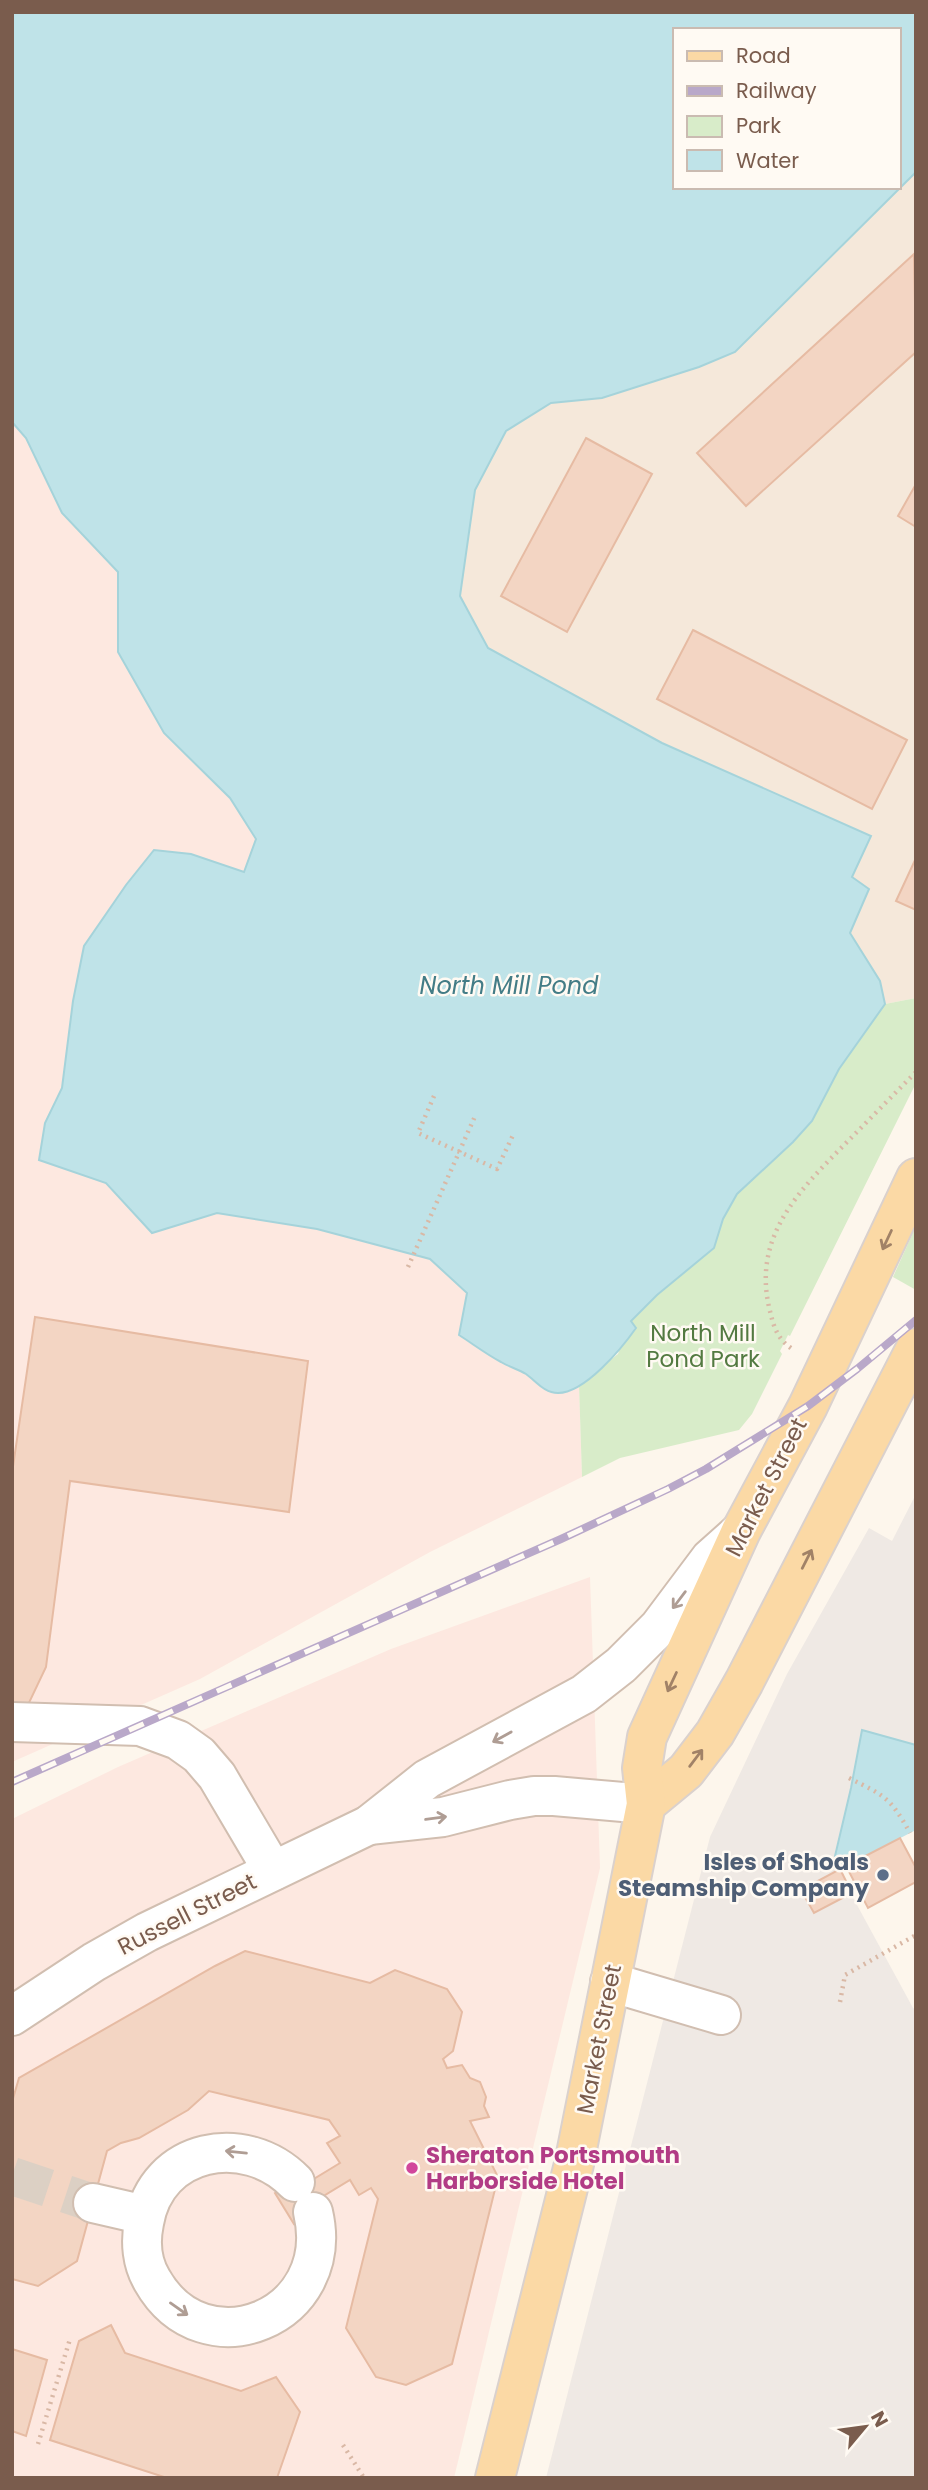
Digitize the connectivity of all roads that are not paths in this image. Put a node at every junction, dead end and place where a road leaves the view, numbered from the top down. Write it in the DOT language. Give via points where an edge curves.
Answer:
graph roads {
  1 [pos="916,1178"];
  2 [pos="916,1348"];
  3 [pos="741,1531"];
  4 [pos="12,1722"];
  5 [pos="646,1804"];
  6 [pos="369,1825"];
  7 [pos="273,1871"];
  8 [pos="610,1982"];
  9 [pos="720,2015"];
  10 [pos="12,2016"];
  11 [pos="93,2203"];
  12 [pos="145,2215"];
  13 [pos="495,2478"];
  1 -- 3 [label="main road, Market Street, one-way" via="808,1406"];
  5 -- 2 [label="main road, one-way" via="686,1771 715,1733"];
  3 -- 5 [label="main road, Market Street, one-way" via="647,1737 642,1768"];
  3 -- 6 [label="street, one-way" via="710,1559 659,1627 608,1676 561,1709 427,1779"];
  4 -- 7 [label="street" via="140,1726 178,1740 217,1776"];
  6 -- 5 [label="street, one-way" via="443,1817 534,1796"];
  5 -- 8 [label="main road, Market Street"];
  6 -- 7 [label="street, Russell Street"];
  7 -- 10 [label="street, Russell Street" via="147,1932"];
  8 -- 9 [label="street"];
  8 -- 13 [label="main road, Market Street" via="575,2164"];
  11 -- 12 [label="street"];
  12 -- 12 [label="street, one-way" via="143,2257 150,2277 177,2310 195,2320 236,2327 258,2323 293,2300 314,2264 317,2242 304,2197 282,2168 243,2152 201,2155 182,2165 153,2195"];
}
